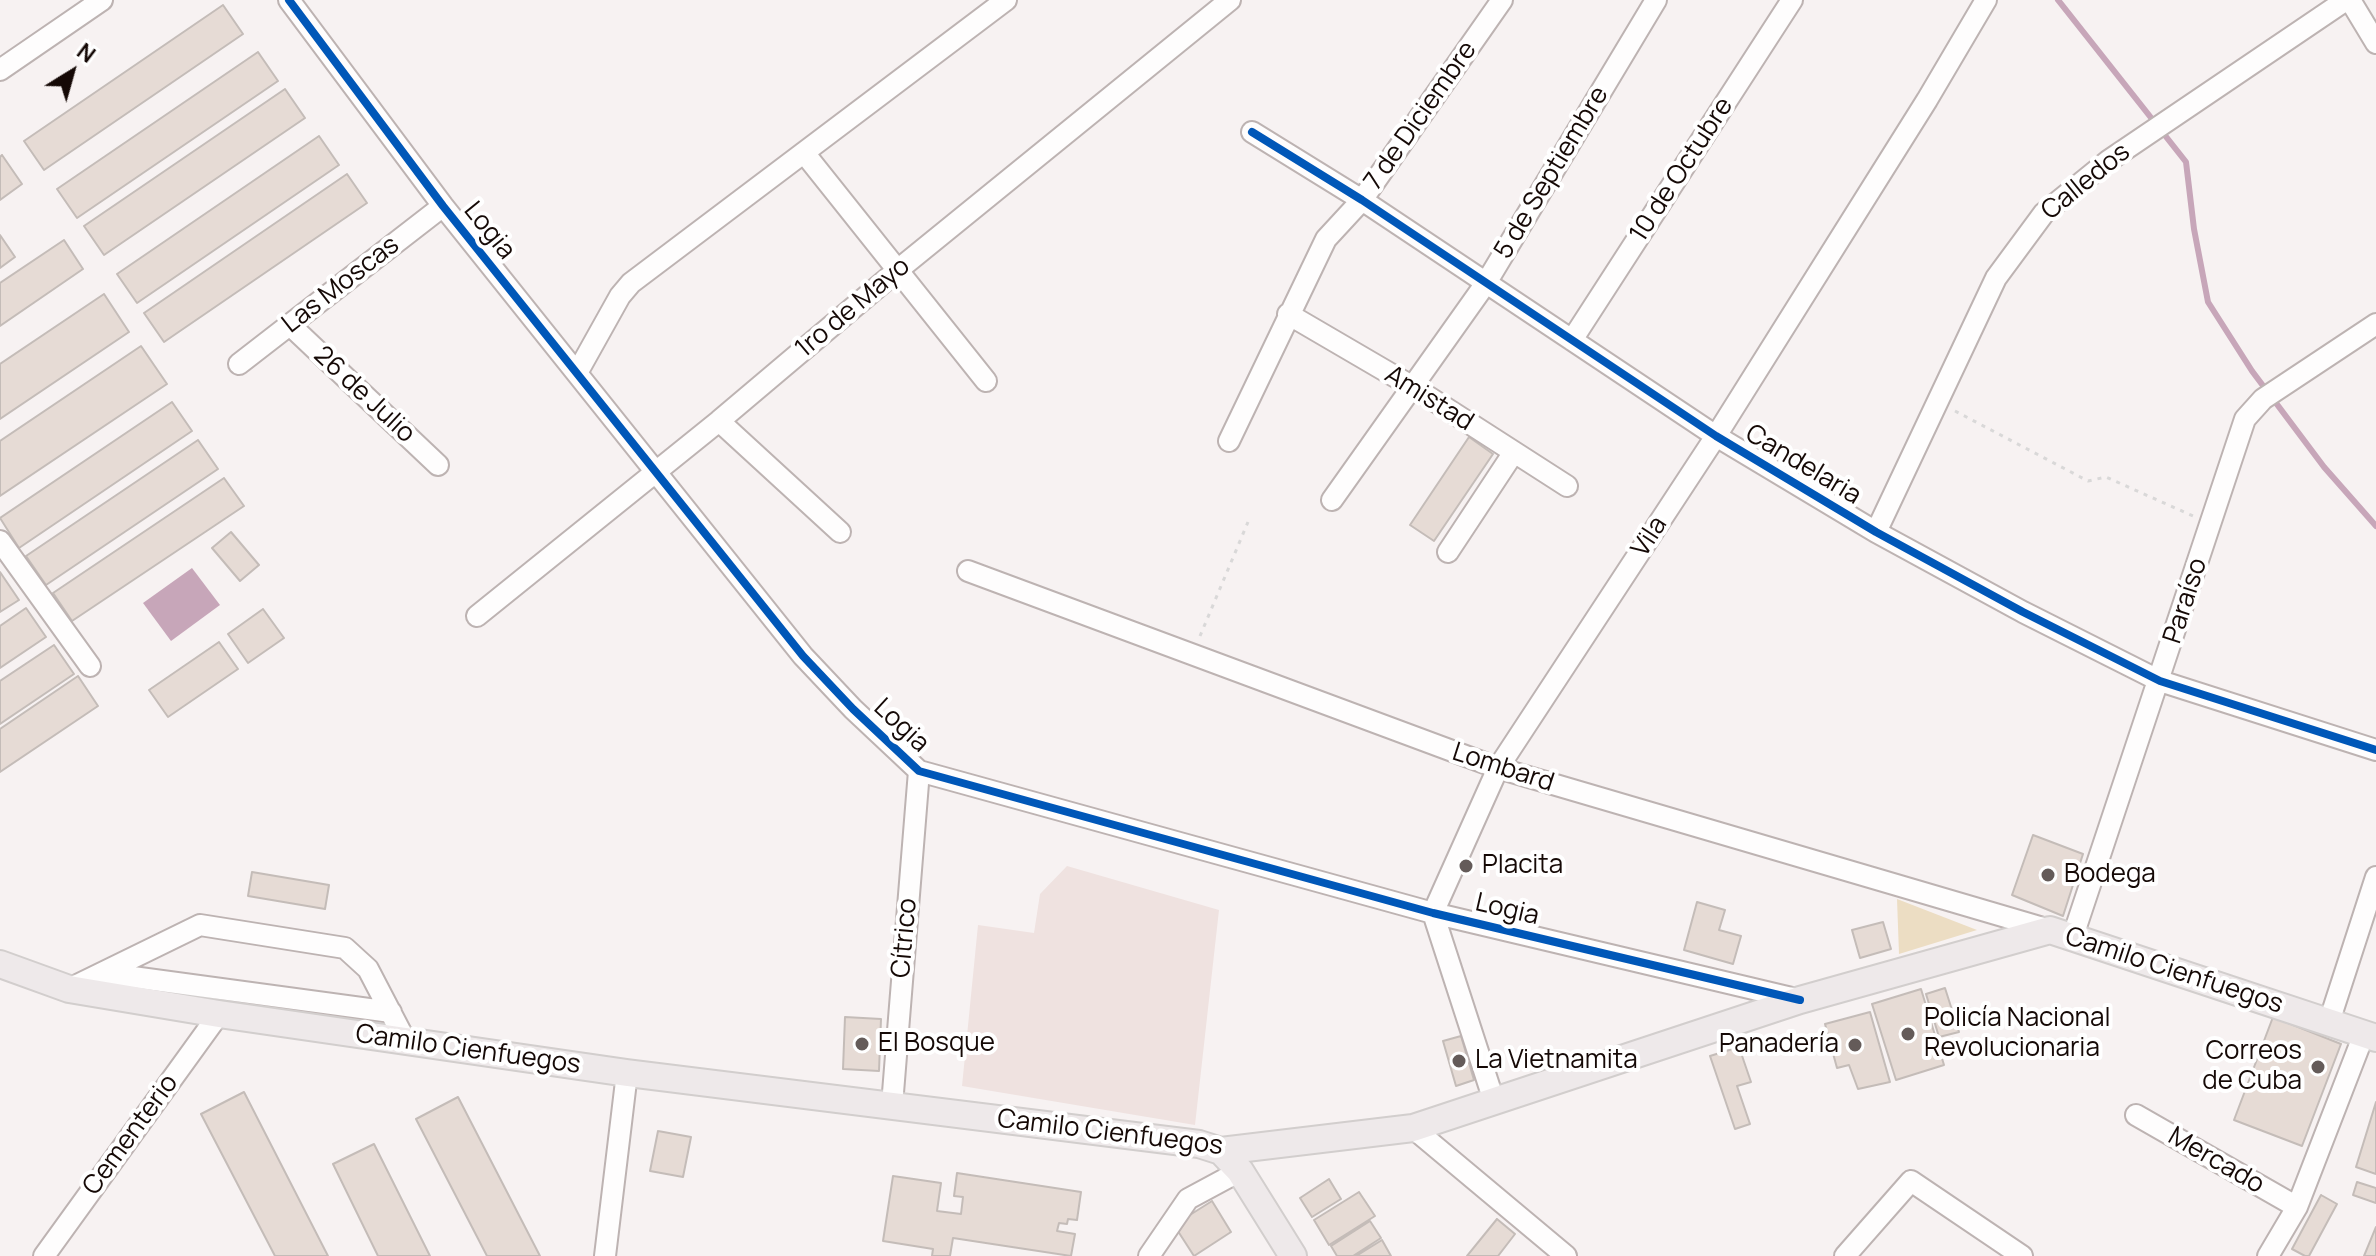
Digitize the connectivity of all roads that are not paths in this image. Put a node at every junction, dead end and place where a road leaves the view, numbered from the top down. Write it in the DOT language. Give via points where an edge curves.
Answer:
graph roads {
  1 [pos="102,0"];
  2 [pos="289,0"];
  3 [pos="1006,0"];
  4 [pos="1230,0"];
  5 [pos="1502,0"];
  6 [pos="1656,0"];
  7 [pos="1792,0"];
  8 [pos="1986,0"];
  9 [pos="2348,0"];
  10 [pos="2376,43"];
  11 [pos="0,70"];
  12 [pos="1252,132"];
  13 [pos="805,154"];
  14 [pos="1362,200"];
  15 [pos="443,206"];
  16 [pos="899,269"];
  17 [pos="1486,283"];
  18 [pos="1288,314"];
  19 [pos="2376,324"];
  20 [pos="290,325"];
  21 [pos="1572,340"];
  22 [pos="239,364"];
  23 [pos="577,373"];
  24 [pos="986,381"];
  25 [pos="1413,387"];
  26 [pos="719,421"];
  27 [pos="1716,436"];
  28 [pos="1229,441"];
  29 [pos="1514,452"];
  30 [pos="438,465"];
  31 [pos="656,470"];
  32 [pos="1567,486"];
  33 [pos="1332,500"];
  34 [pos="840,532"];
  35 [pos="1876,532"];
  36 [pos="0,541"];
  37 [pos="1448,552"];
  38 [pos="968,571"];
  39 [pos="477,616"];
  40 [pos="90,666"];
  41 [pos="2160,681"];
  42 [pos="2376,750"];
  43 [pos="1498,768"];
  44 [pos="919,771"];
  45 [pos="2376,877"];
  46 [pos="1433,913"];
  47 [pos="2061,933"];
  48 [pos="0,964"];
  49 [pos="103,973"];
  50 [pos="69,989"];
  51 [pos="1800,1000"];
  52 [pos="391,1012"];
  53 [pos="219,1014"];
  54 [pos="2329,1022"];
  55 [pos="2370,1036"];
  56 [pos="406,1042"];
  57 [pos="627,1073"];
  58 [pos="1494,1101"];
  59 [pos="892,1105"];
  60 [pos="2136,1115"];
  61 [pos="1413,1128"];
  62 [pos="1221,1151"];
  63 [pos="1240,1171"];
  64 [pos="2297,1207"];
  65 [pos="44,1256"];
  66 [pos="605,1256"];
  67 [pos="1149,1256"];
  68 [pos="1293,1256"];
  69 [pos="1566,1256"];
  70 [pos="1845,1256"];
  71 [pos="2022,1256"];
  72 [pos="2268,1256"];
  1 -- 11 [label="street"];
  2 -- 15 [label="street, Logia"];
  3 -- 13 [label="street"];
  4 -- 16 [label="street, 1ro de Mayo"];
  5 -- 14 [label="street, 7 de Diciembre"];
  6 -- 17 [label="street, 5 de Septiembre"];
  7 -- 21 [label="street, 10 de Octubre"];
  8 -- 27 [label="street, Vila"];
  9 -- 10 [label="street"];
  9 -- 35 [label="street, Calledos" via="2108,161 2044,213 1996,278"];
  12 -- 14 [label="street, Candelaria"];
  13 -- 16 [label="street"];
  13 -- 23 [label="street" via="631,283"];
  14 -- 17 [label="street, Candelaria"];
  14 -- 18 [label="street, 7 de Diciembre" via="1326,239"];
  15 -- 20 [label="street, Las Moscas"];
  15 -- 23 [label="street, Logia"];
  16 -- 24 [label="street"];
  16 -- 26 [label="street, 1ro de Mayo"];
  17 -- 21 [label="street, Candelaria"];
  17 -- 25 [label="street, 5 de Septiembre"];
  18 -- 25 [label="street, Amistad"];
  18 -- 28 [label="street, 7 de Diciembre"];
  19 -- 41 [label="street, Paraíso" via="2270,394 2245,419"];
  20 -- 22 [label="street, Las Moscas"];
  20 -- 30 [label="street, 26 de Julio"];
  21 -- 27 [label="street, Candelaria"];
  23 -- 31 [label="street, Logia"];
  25 -- 29 [label="street, Amistad"];
  25 -- 33 [label="street, 5 de Septiembre"];
  26 -- 31 [label="street, 1ro de Mayo"];
  26 -- 34 [label="street"];
  27 -- 35 [label="street, Candelaria"];
  27 -- 43 [label="street, Vila"];
  29 -- 32 [label="street, Amistad"];
  29 -- 37 [label="street"];
  31 -- 39 [label="street, 1ro de Mayo"];
  31 -- 44 [label="street, Logia" via="803,656"];
  35 -- 41 [label="street, Candelaria"];
  36 -- 40 [label="street"];
  38 -- 43 [label="street, Lombard"];
  41 -- 42 [label="street, Candelaria"];
  41 -- 47 [label="street, Paraíso"];
  43 -- 46 [label="street, Vila"];
  43 -- 47 [label="street, Lombard"];
  44 -- 46 [label="street, Logia"];
  44 -- 59 [label="street, Cítrico"];
  45 -- 54 [label="street"];
  46 -- 51 [label="street, Logia"];
  46 -- 58 [label="street"];
  47 -- 51 [label="main road, Camilo Cienfuegos"];
  47 -- 54 [label="main road, Camilo Cienfuegos"];
  48 -- 50 [label="main road, Camilo Cienfuegos"];
  49 -- 50 [label="street"];
  49 -- 52 [label="street"];
  49 -- 52 [label="street" via="200,925 345,948 368,969"];
  50 -- 53 [label="main road, Camilo Cienfuegos"];
  51 -- 58 [label="main road, Camilo Cienfuegos"];
  52 -- 56 [label="street"];
  53 -- 56 [label="main road, Camilo Cienfuegos"];
  53 -- 65 [label="street, Cementerio"];
  54 -- 55 [label="main road, Camilo Cienfuegos"];
  55 -- 64 [label="street"];
  56 -- 57 [label="main road, Camilo Cienfuegos"];
  57 -- 59 [label="main road, Camilo Cienfuegos"];
  57 -- 66 [label="street"];
  58 -- 61 [label="main road, Camilo Cienfuegos"];
  59 -- 62 [label="main road, Camilo Cienfuegos"];
  60 -- 64 [label="street, Mercado"];
  61 -- 62 [label="main road, Camilo Cienfuegos"];
  61 -- 69 [label="street"];
  62 -- 63 [label="main road"];
  63 -- 67 [label="street" via="1188,1199"];
  63 -- 68 [label="main road"];
  64 -- 72 [label="street"];
  70 -- 71 [label="street" via="1911,1181"];
}
